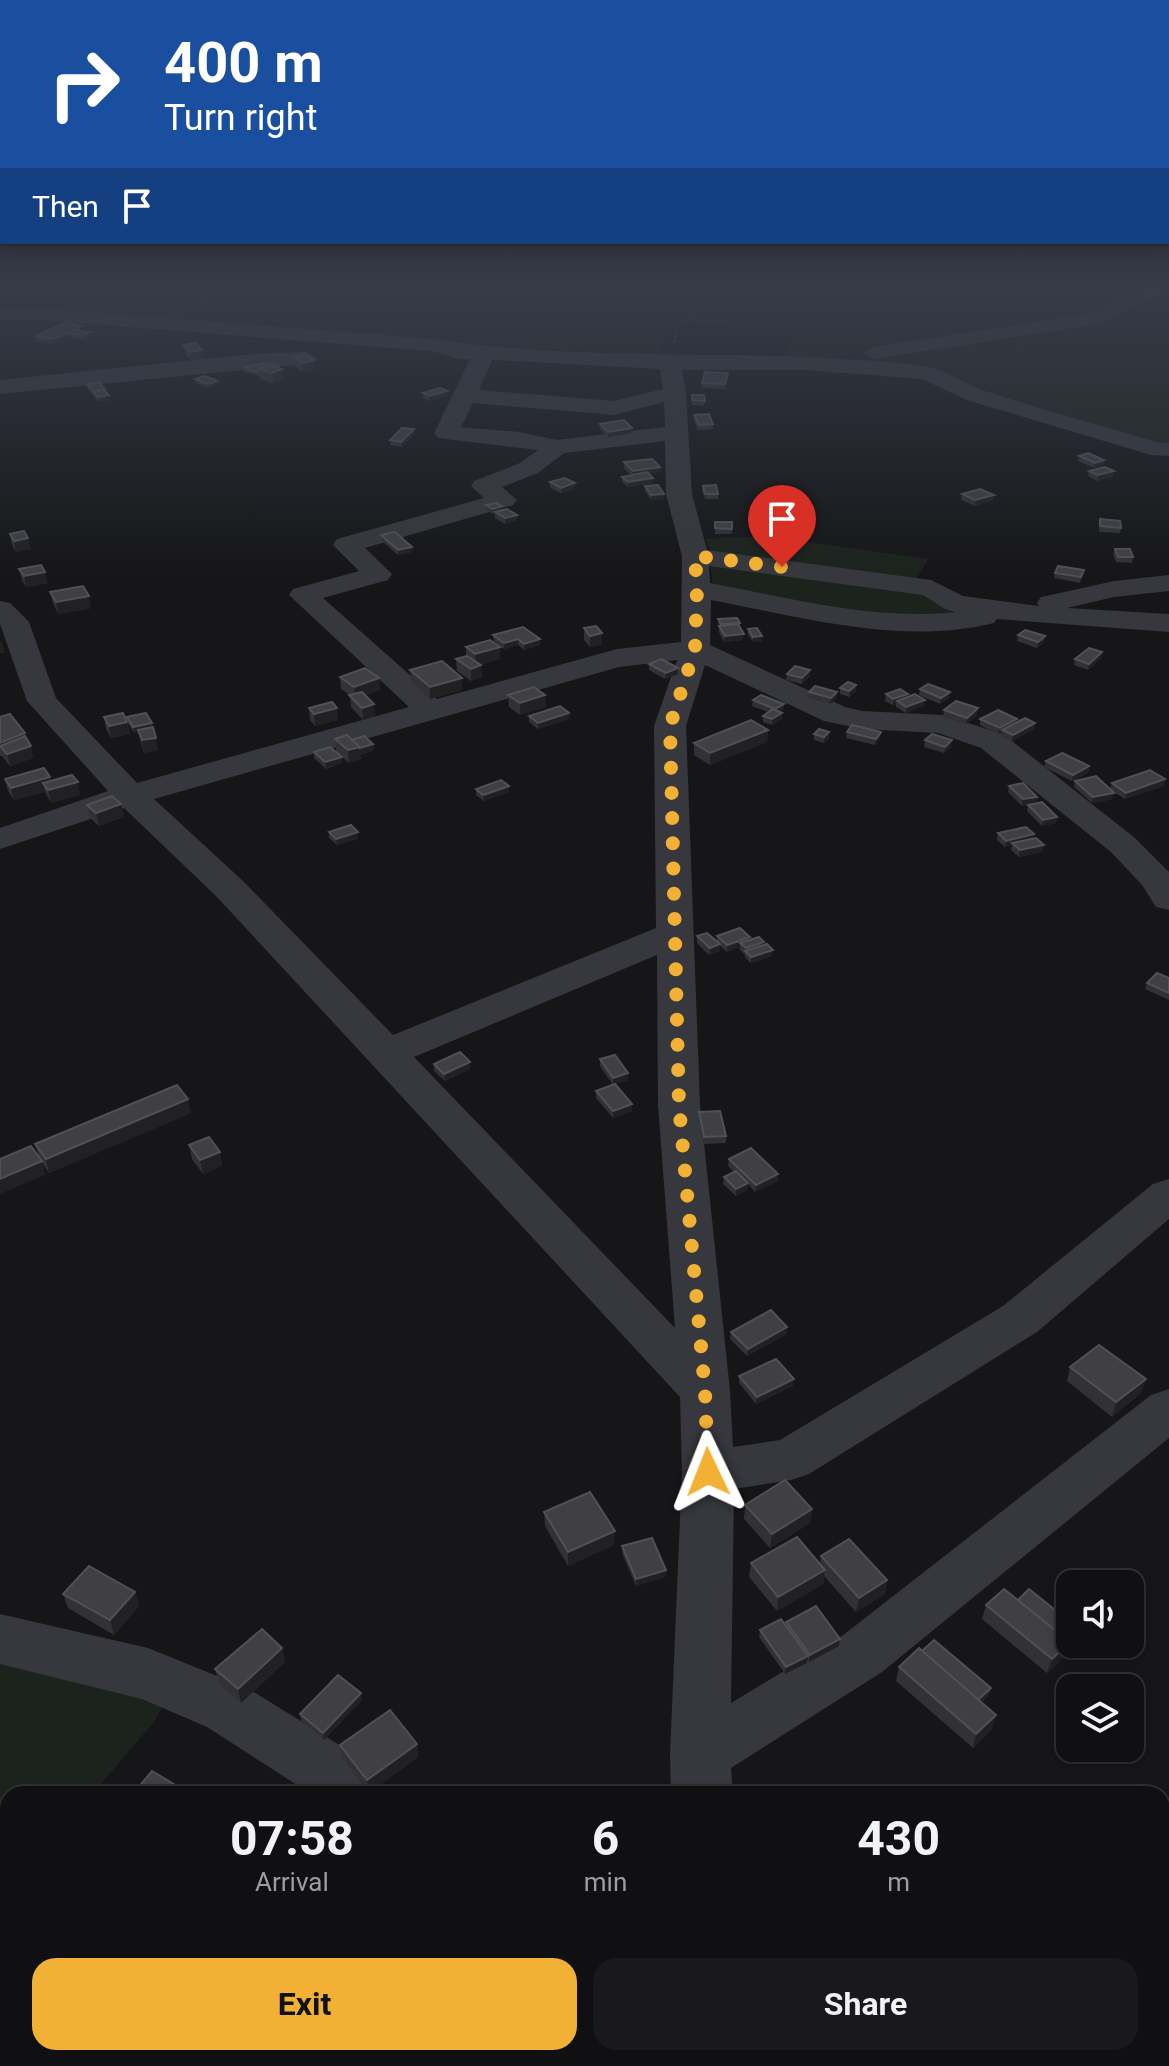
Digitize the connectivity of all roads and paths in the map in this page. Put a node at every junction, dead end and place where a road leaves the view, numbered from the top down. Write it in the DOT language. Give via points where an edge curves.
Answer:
graph roads {
  1 [pos="52,381"];
  2 [pos="473,381"];
  3 [pos="606,381"];
  4 [pos="675,381"];
  5 [pos="736,381"];
  6 [pos="945,381"];
  7 [pos="0,387"];
  8 [pos="465,396"];
  9 [pos="674,397"];
  10 [pos="557,447"];
  11 [pos="1166,451"];
  12 [pos="696,572"];
  13 [pos="1169,583"];
  14 [pos="0,609"];
  15 [pos="1013,613"];
  16 [pos="1169,623"];
  17 [pos="695,649"];
  18 [pos="433,712"];
  19 [pos="130,795"];
  20 [pos="0,839"];
  21 [pos="1169,899"];
  22 [pos="674,934"];
  23 [pos="387,1053"];
  24 [pos="1169,1195"];
  25 [pos="705,1391"];
  26 [pos="1169,1409"];
  27 [pos="708,1472"];
  28 [pos="0,1639"];
  29 [pos="701,1774"];
  30 [pos="345,1786"];
  1 -- 7 [label="street"];
  2 -- 8 [label="street"];
  3 -- 9 [label="street"];
  4 -- 9 [label="path"];
  5 -- 9 [label="street"];
  6 -- 11 [label="street"];
  8 -- 9 [label="street" via="614,408"];
  8 -- 10 [label="street" via="446,433"];
  9 -- 10 [label="street"];
  9 -- 12 [label="street" via="679,494"];
  10 -- 18 [label="street" via="529,468 483,486 504,500 346,545 378,574 303,595"];
  12 -- 15 [label="street" via="931,588 955,603"];
  12 -- 15 [label="street" via="870,620 958,622"];
  12 -- 17 [label="street"];
  13 -- 15 [label="street" via="1114,589"];
  14 -- 19 [label="street" via="15,622 42,701"];
  15 -- 16 [label="street"];
  17 -- 18 [label="street" via="617,658"];
  17 -- 21 [label="street" via="835,714 942,724 992,741 1123,845"];
  17 -- 22 [label="street" via="670,726"];
  18 -- 19 [label="street"];
  19 -- 20 [label="street"];
  19 -- 23 [label="street" via="230,889"];
  22 -- 23 [label="street"];
  22 -- 25 [label="street" via="679,1105"];
  23 -- 25 [label="street"];
  24 -- 27 [label="street" via="1020,1319 791,1459"];
  25 -- 27 [label="street"];
  26 -- 29 [label="street" via="862,1654"];
  27 -- 29 [label="street"];
  28 -- 30 [label="street" via="148,1674 228,1708"];
}
